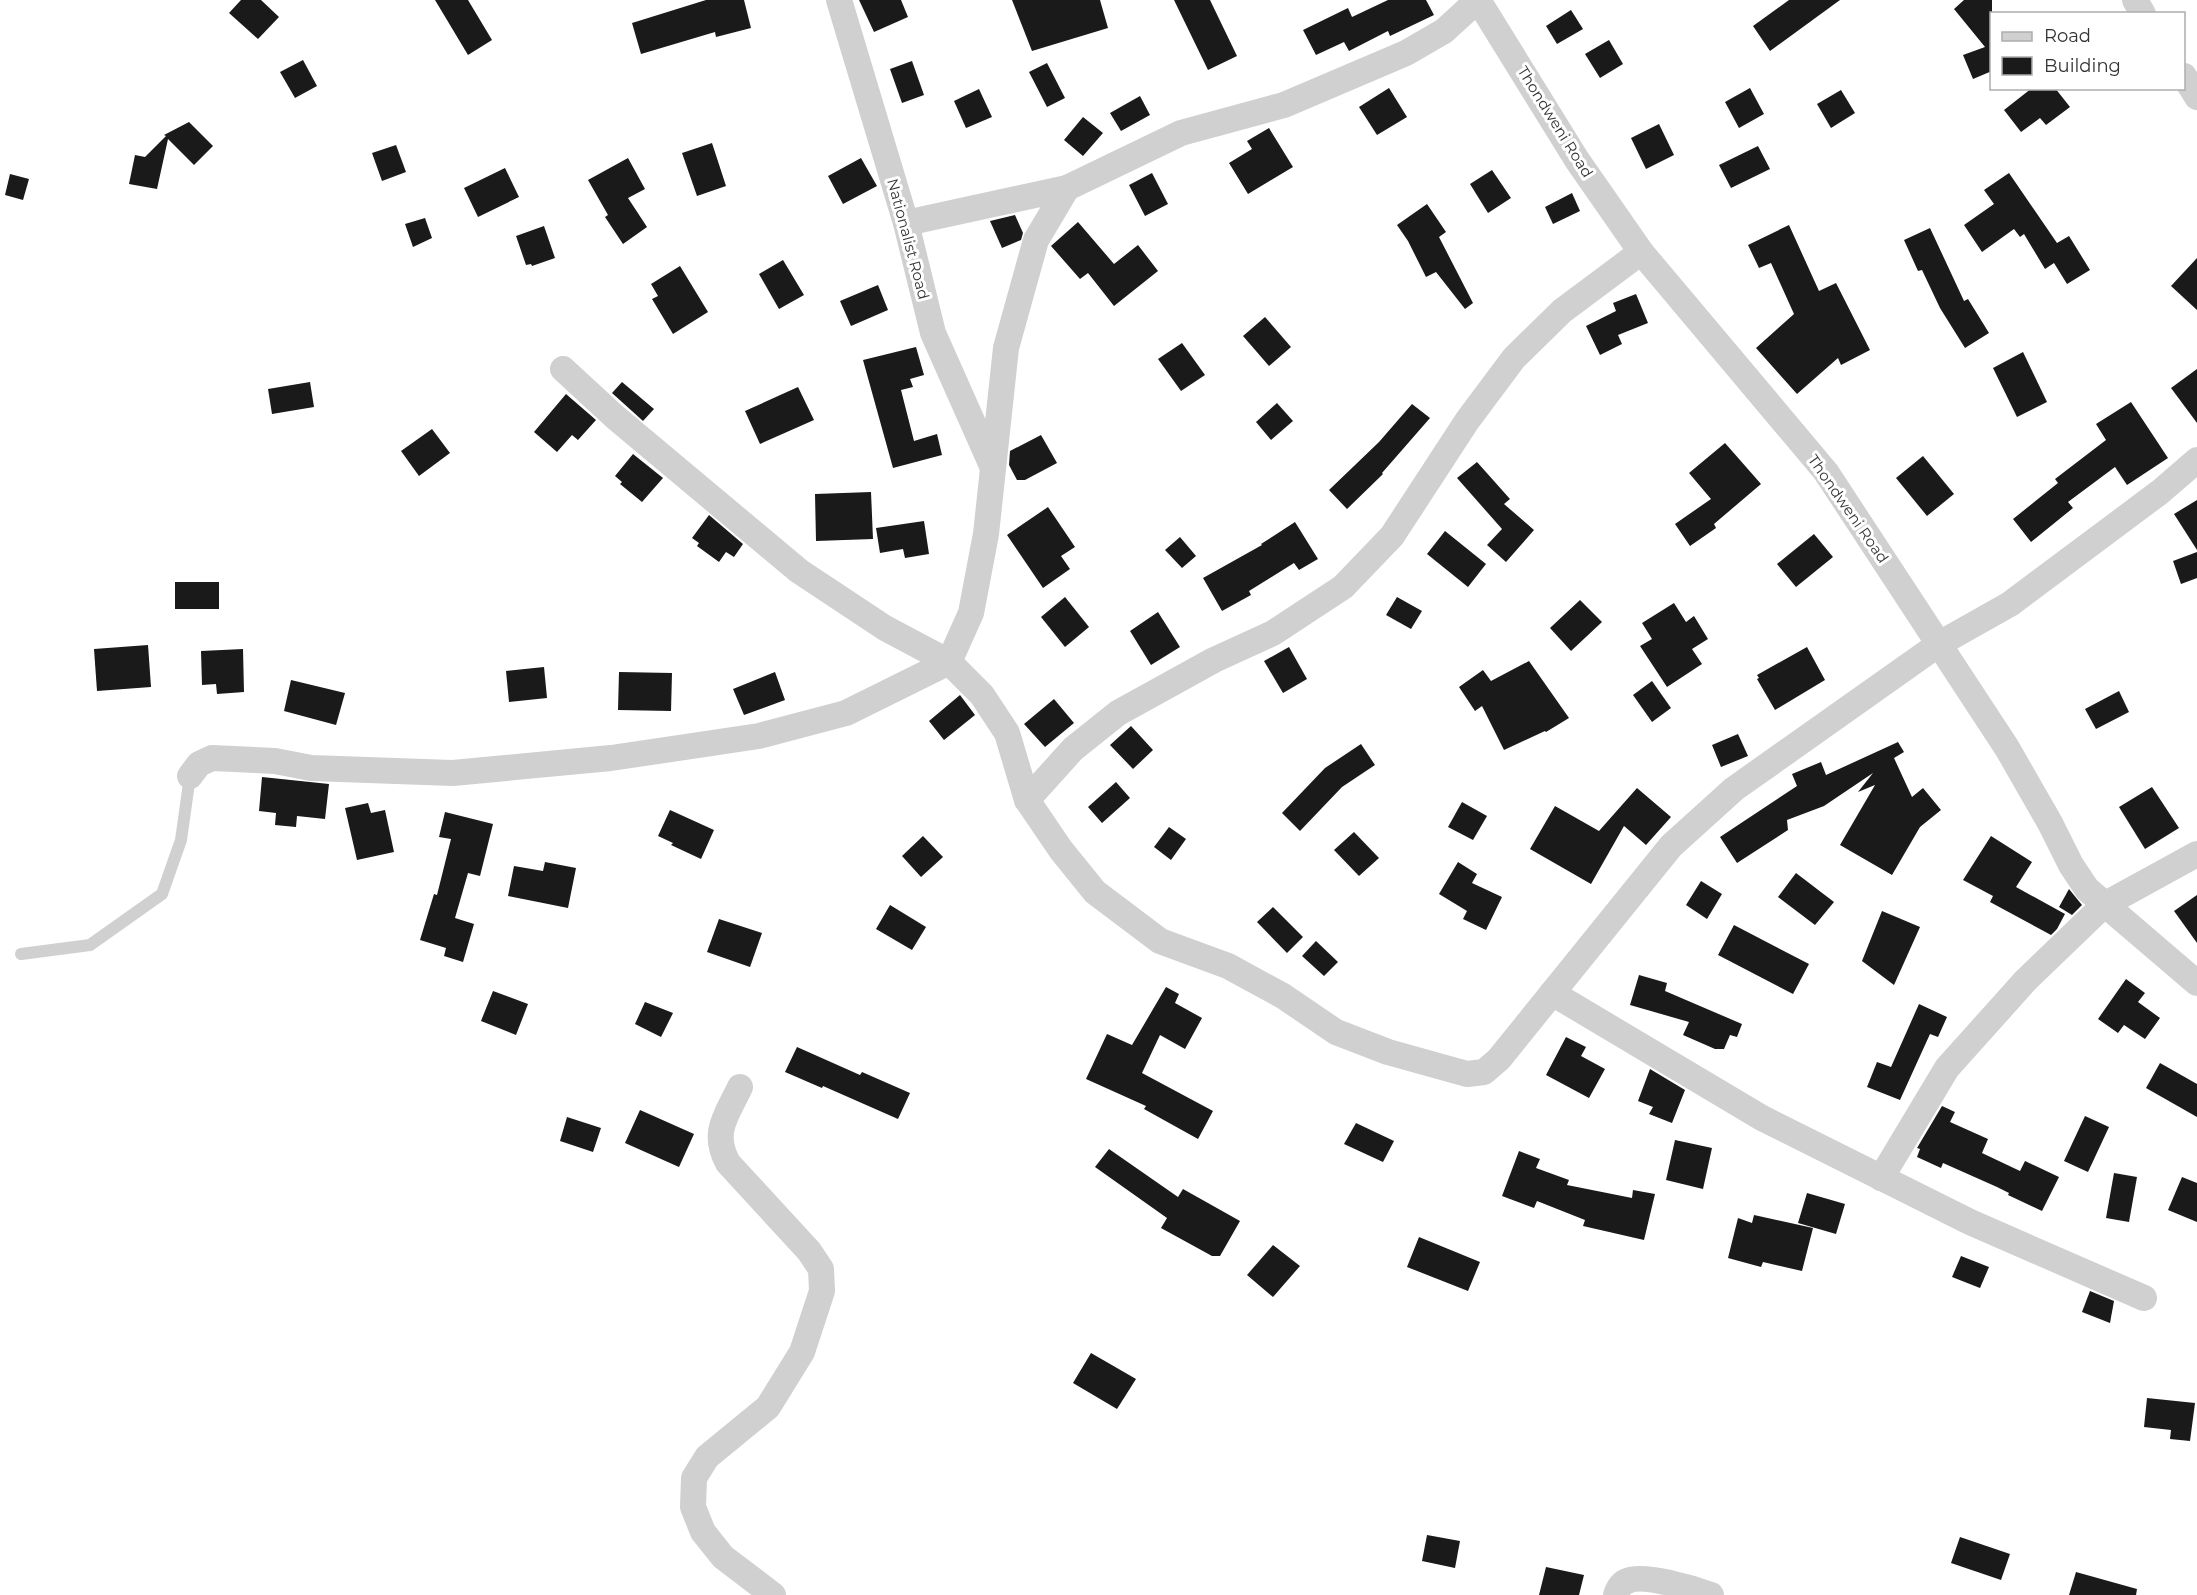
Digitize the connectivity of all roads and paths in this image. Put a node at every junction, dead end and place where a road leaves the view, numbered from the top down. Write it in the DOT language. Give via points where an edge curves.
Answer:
graph roads {
  1 [pos="839,0"];
  2 [pos="1478,0"];
  3 [pos="2185,78"];
  4 [pos="2197,97"];
  5 [pos="1066,188"];
  6 [pos="906,223"];
  7 [pos="1641,252"];
  8 [pos="563,369"];
  9 [pos="2197,460"];
  10 [pos="994,471"];
  11 [pos="1940,644"];
  12 [pos="950,662"];
  13 [pos="190,776"];
  14 [pos="1027,800"];
  15 [pos="2197,854"];
  16 [pos="2104,905"];
  17 [pos="21,954"];
  18 [pos="2197,983"];
  19 [pos="1552,993"];
  20 [pos="740,1087"];
  21 [pos="1881,1178"];
  22 [pos="2144,1298"];
  23 [pos="773,1595"];
  24 [pos="1616,1595"];
  25 [pos="1710,1595"];
  1 -- 6 [label="street, Nationalist Road"];
  2 -- 5 [label="street" via="1444,30 1406,53 1284,105 1181,133"];
  2 -- 7 [label="street, Thondweni Road" via="1577,160"];
  3 -- 4 [label="street"];
  5 -- 6 [label="street"];
  5 -- 10 [label="street" via="1035,240 1006,348"];
  6 -- 10 [label="street, Nationalist Road" via="933,333"];
  7 -- 11 [label="street, Thondweni Road" via="1826,472"];
  7 -- 14 [label="street" via="1562,312 1514,358 1467,421 1392,536 1343,587 1273,633 1214,660 1118,713 1073,749"];
  8 -- 12 [label="street" via="799,572 885,628"];
  9 -- 11 [label="street" via="2010,604"];
  10 -- 12 [label="street" via="971,613"];
  11 -- 16 [label="street, Thondweni Road" via="2007,748 2071,865"];
  11 -- 19 [label="street" via="1734,789 1671,846"];
  12 -- 13 [label="street" via="846,713 748,737 611,758 453,772 311,768 275,761 212,758 199,764"];
  12 -- 14 [label="street" via="982,695 1007,734"];
  13 -- 17 [label="lane" via="182,840 162,894 90,945"];
  14 -- 19 [label="street" via="1095,892 1160,941 1228,966 1283,996 1336,1032 1388,1052 1467,1074 1484,1072"];
  15 -- 16 [label="street"];
  16 -- 18 [label="street, Thondweni Road"];
  16 -- 21 [label="street" via="2026,980 1947,1068"];
  19 -- 21 [label="street" via="1762,1118"];
  20 -- 23 [label="street" via="720,1131 721,1150 728,1163 809,1251 821,1269 822,1291 802,1352 768,1407 707,1457 694,1478 693,1507 703,1532 723,1557"];
  21 -- 22 [label="street" via="1970,1222"];
  24 -- 25 [label="street" via="1627,1581 1639,1578"];
}
